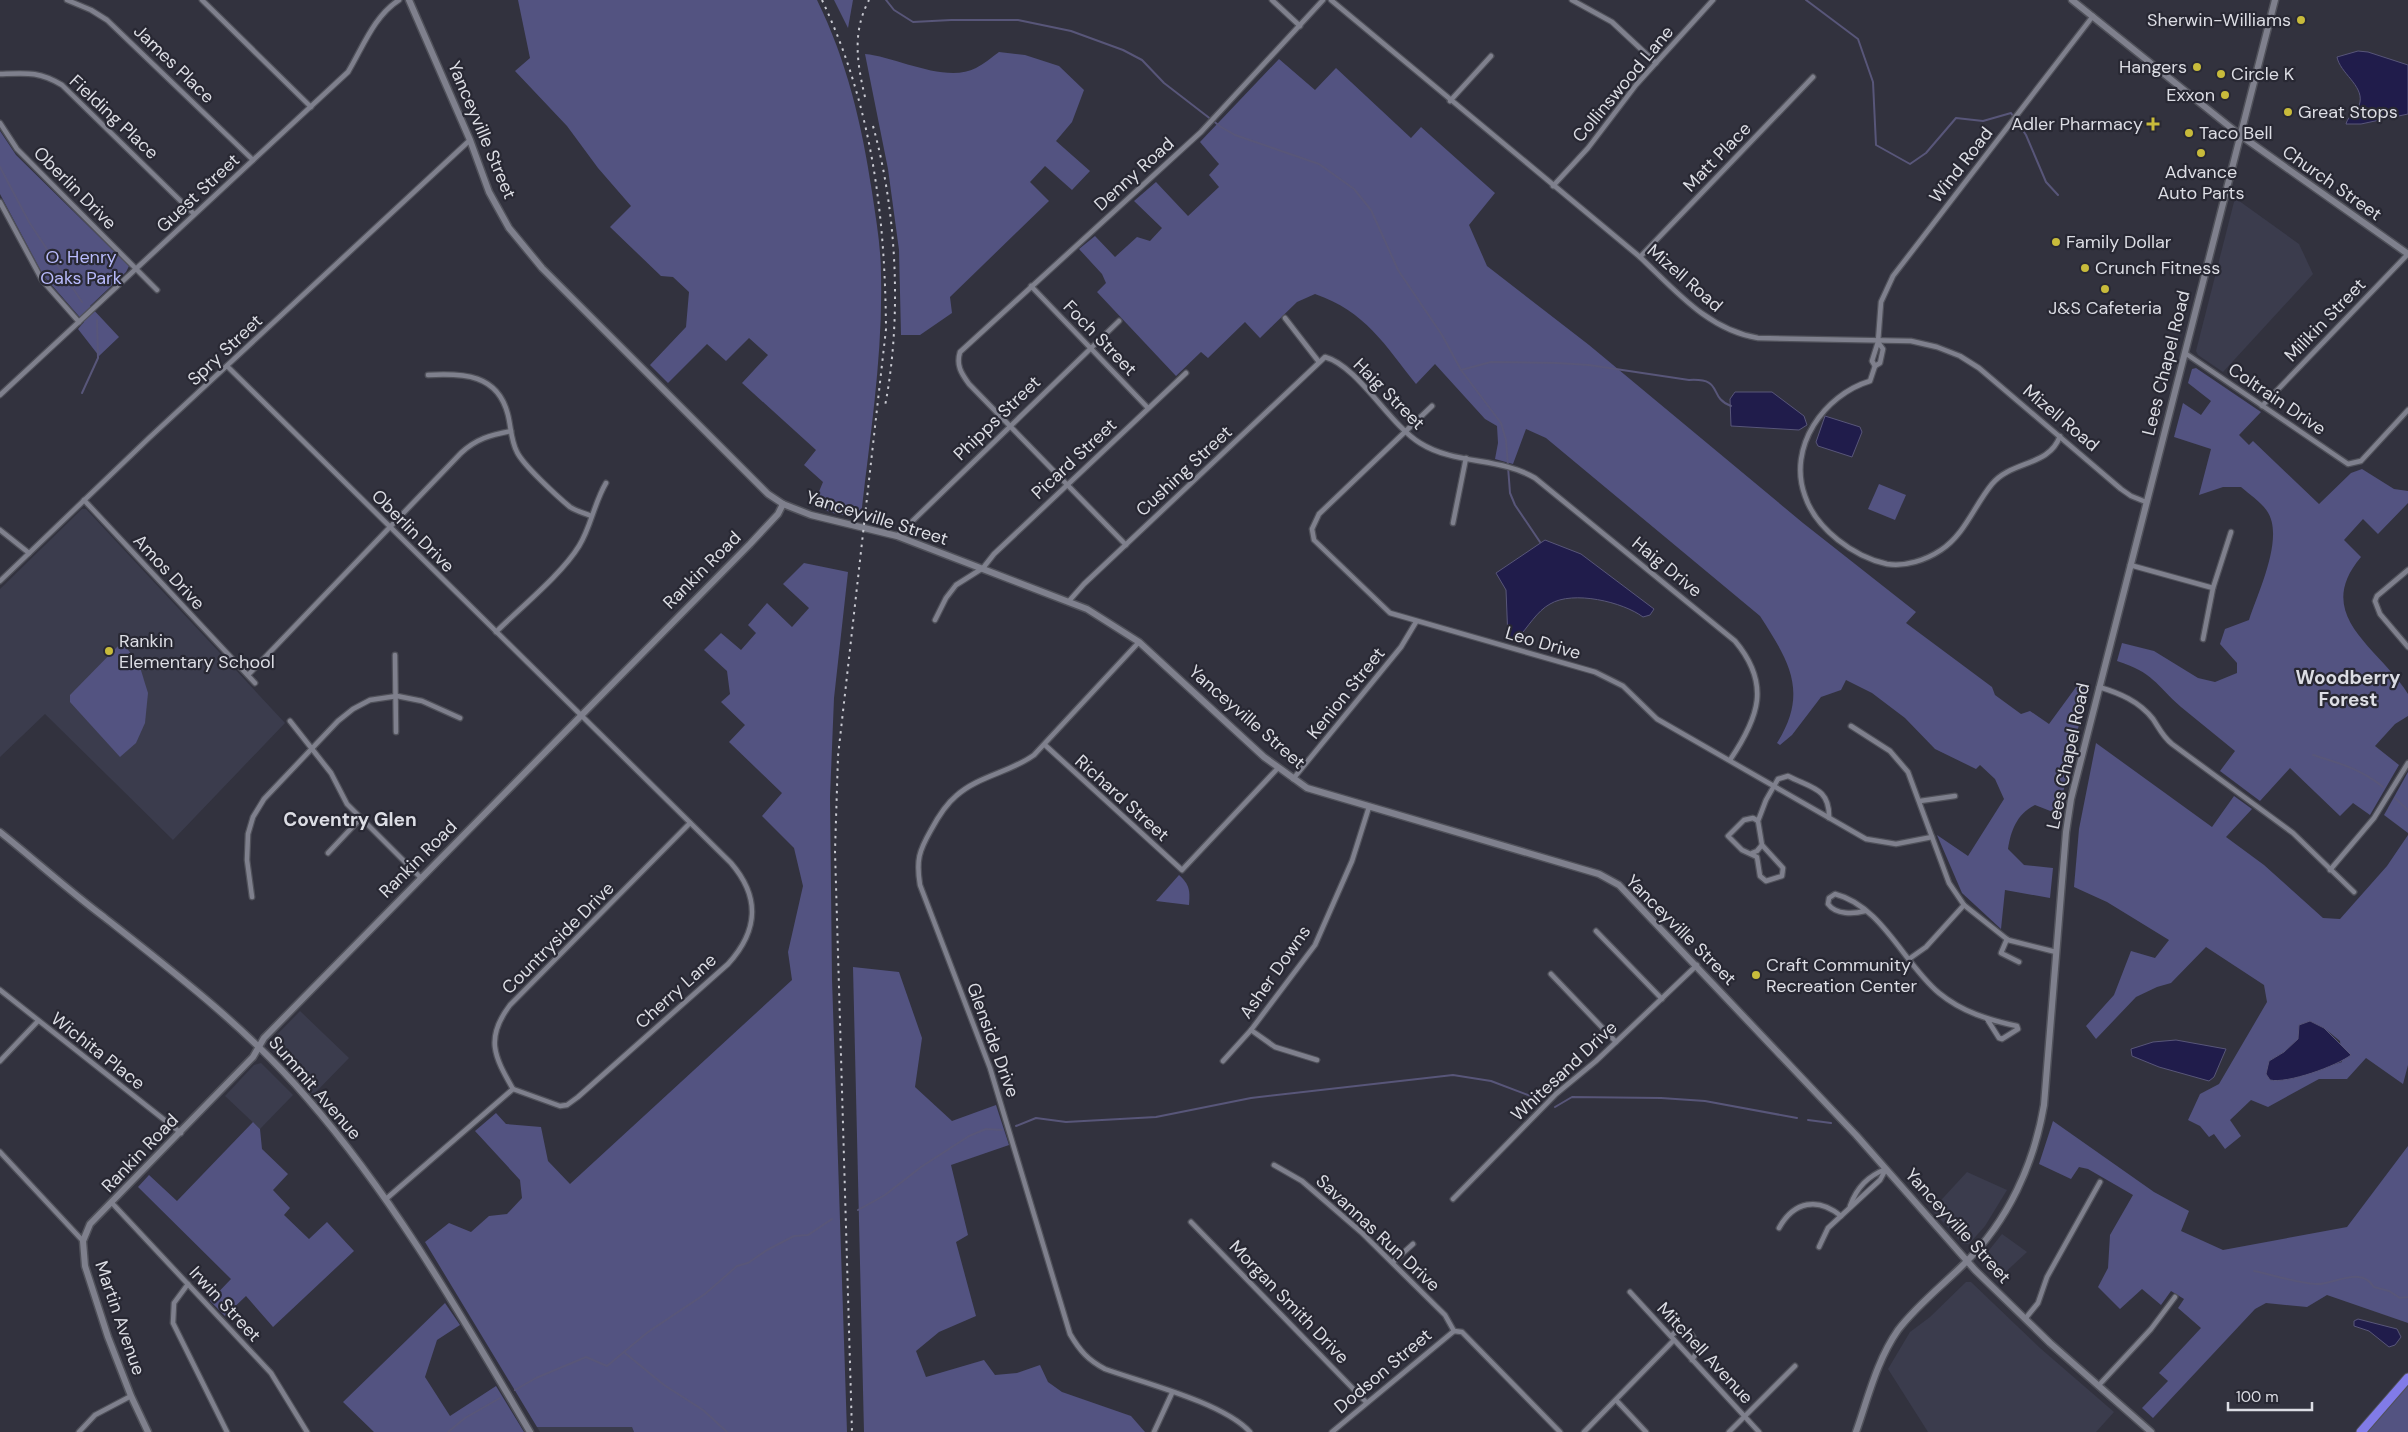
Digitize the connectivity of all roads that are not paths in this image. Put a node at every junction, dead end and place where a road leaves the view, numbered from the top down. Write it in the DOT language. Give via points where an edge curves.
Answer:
graph roads {
  1 [pos="67,0"];
  2 [pos="202,0"];
  3 [pos="399,0"];
  4 [pos="409,0"];
  5 [pos="1272,0"];
  6 [pos="1323,0"];
  7 [pos="1331,0"];
  8 [pos="1572,0"];
  9 [pos="1586,0"];
  10 [pos="1713,0"];
  11 [pos="2072,0"];
  12 [pos="2275,0"];
  13 [pos="1581,6"];
  14 [pos="2093,16"];
  15 [pos="1300,26"];
  16 [pos="1491,56"];
  17 [pos="1656,63"];
  18 [pos="0,74"];
  19 [pos="1813,77"];
  20 [pos="1450,101"];
  21 [pos="311,106"];
  22 [pos="0,123"];
  23 [pos="2240,135"];
  24 [pos="470,140"];
  25 [pos="253,160"];
  26 [pos="1553,186"];
  27 [pos="0,202"];
  28 [pos="194,214"];
  29 [pos="2408,254"];
  30 [pos="1640,257"];
  31 [pos="136,268"];
  32 [pos="1031,286"];
  33 [pos="157,290"];
  34 [pos="1285,318"];
  35 [pos="1119,321"];
  36 [pos="80,322"];
  37 [pos="1878,342"];
  38 [pos="1090,348"];
  39 [pos="2184,353"];
  40 [pos="1319,362"];
  41 [pos="227,366"];
  42 [pos="1875,366"];
  43 [pos="1186,373"];
  44 [pos="428,375"];
  45 [pos="0,394"];
  46 [pos="1432,406"];
  47 [pos="2262,406"];
  48 [pos="1148,408"];
  49 [pos="2408,410"];
  50 [pos="1009,425"];
  51 [pos="510,431"];
  52 [pos="1404,432"];
  53 [pos="2060,436"];
  54 [pos="1466,458"];
  55 [pos="606,483"];
  56 [pos="1068,484"];
  57 [pos="84,500"];
  58 [pos="2146,502"];
  59 [pos="783,504"];
  60 [pos="591,516"];
  61 [pos="1453,523"];
  62 [pos="390,527"];
  63 [pos="0,530"];
  64 [pos="2230,532"];
  65 [pos="897,536"];
  66 [pos="1126,545"];
  67 [pos="29,553"];
  68 [pos="2130,565"];
  69 [pos="983,568"];
  70 [pos="2408,570"];
  71 [pos="0,581"];
  72 [pos="2213,588"];
  73 [pos="1069,602"];
  74 [pos="936,620"];
  75 [pos="1416,622"];
  76 [pos="496,632"];
  77 [pos="2203,639"];
  78 [pos="1139,642"];
  79 [pos="2408,647"];
  80 [pos="395,656"];
  81 [pos="248,675"];
  82 [pos="255,683"];
  83 [pos="2099,687"];
  84 [pos="397,696"];
  85 [pos="580,715"];
  86 [pos="460,718"];
  87 [pos="290,721"];
  88 [pos="1851,726"];
  89 [pos="396,732"];
  90 [pos="1045,746"];
  91 [pos="313,748"];
  92 [pos="1730,760"];
  93 [pos="2408,762"];
  94 [pos="1278,768"];
  95 [pos="1293,779"];
  96 [pos="1774,786"];
  97 [pos="1955,796"];
  98 [pos="1920,801"];
  99 [pos="1369,807"];
  100 [pos="1829,818"];
  101 [pos="360,819"];
  102 [pos="1758,822"];
  103 [pos="690,823"];
  104 [pos="1,834"];
  105 [pos="1932,837"];
  106 [pos="1762,845"];
  107 [pos="328,853"];
  108 [pos="1752,853"];
  109 [pos="2330,870"];
  110 [pos="420,877"];
  111 [pos="2354,892"];
  112 [pos="252,897"];
  113 [pos="1964,905"];
  114 [pos="1865,911"];
  115 [pos="1596,931"];
  116 [pos="2007,939"];
  117 [pos="2056,952"];
  118 [pos="1910,959"];
  119 [pos="2019,962"];
  120 [pos="1697,966"];
  121 [pos="1551,974"];
  122 [pos="0,990"];
  123 [pos="1662,998"];
  124 [pos="1986,1019"];
  125 [pos="38,1021"];
  126 [pos="1251,1030"];
  127 [pos="1616,1042"];
  128 [pos="258,1046"];
  129 [pos="1317,1060"];
  130 [pos="0,1061"];
  131 [pos="1223,1061"];
  132 [pos="513,1089"];
  133 [pos="181,1133"];
  134 [pos="0,1152"];
  135 [pos="1274,1165"];
  136 [pos="1886,1169"];
  137 [pos="2100,1182"];
  138 [pos="1863,1184"];
  139 [pos="1869,1190"];
  140 [pos="1453,1199"];
  141 [pos="386,1200"];
  142 [pos="112,1203"];
  143 [pos="1850,1207"];
  144 [pos="1841,1216"];
  145 [pos="1191,1222"];
  146 [pos="1779,1228"];
  147 [pos="83,1241"];
  148 [pos="1413,1244"];
  149 [pos="1819,1248"];
  150 [pos="1967,1261"];
  151 [pos="1393,1262"];
  152 [pos="188,1284"];
  153 [pos="1630,1292"];
  154 [pos="2175,1297"];
  155 [pos="2025,1319"];
  156 [pos="1454,1330"];
  157 [pos="1672,1338"];
  158 [pos="1692,1360"];
  159 [pos="1795,1366"];
  160 [pos="2408,1378"];
  161 [pos="2099,1385"];
  162 [pos="1172,1392"];
  163 [pos="131,1396"];
  164 [pos="1616,1400"];
  165 [pos="1366,1402"];
  166 [pos="1744,1416"];
  167 [pos="79,1432"];
  168 [pos="148,1432"];
  169 [pos="227,1432"];
  170 [pos="307,1432"];
  171 [pos="530,1432"];
  172 [pos="1154,1432"];
  173 [pos="1250,1432"];
  174 [pos="1332,1432"];
  175 [pos="1560,1432"];
  176 [pos="1584,1432"];
  177 [pos="1646,1432"];
  178 [pos="1729,1432"];
  179 [pos="1759,1432"];
  180 [pos="1856,1432"];
  181 [pos="2151,1432"];
  182 [pos="2361,1432"];
  1 -- 25 [label="street, James Place" via="108,20"];
  2 -- 21 [label="street"];
  3 -- 21 [label="street, Guest Street" via="378,19 348,72"];
  4 -- 24 [label="main road, Yanceyville Street"];
  5 -- 15 [label="street"];
  6 -- 15 [label="street, Denny Road"];
  7 -- 20 [label="street, Mizell Road"];
  8 -- 13 [label="street"];
  9 -- 13 [label="street"];
  10 -- 17 [label="street, Collinswood Lane"];
  11 -- 14 [label="main road, Church Street"];
  12 -- 23 [label="main road, Lees Chapel Road"];
  13 -- 17 [label="street" via="1612,22"];
  14 -- 23 [label="main road, Church Street"];
  14 -- 37 [label="street, Wind Road" via="1893,276 1881,302"];
  15 -- 32 [label="street, Denny Road" via="1201,132"];
  16 -- 20 [label="street"];
  17 -- 26 [label="street, Collinswood Lane"];
  18 -- 28 [label="street, Fielding Place" via="33,72 62,85"];
  19 -- 30 [label="street, Matt Place"];
  20 -- 26 [label="street, Mizell Road"];
  21 -- 25 [label="street, Guest Street"];
  22 -- 31 [label="street, Oberlin Drive" via="17,149"];
  23 -- 29 [label="main road, Church Street"];
  23 -- 39 [label="main road, Lees Chapel Road"];
  24 -- 41 [label="street, Spry Street"];
  24 -- 59 [label="main road, Yanceyville Street" via="489,192 509,228 542,268 676,404 768,494"];
  25 -- 28 [label="street, Guest Street"];
  26 -- 30 [label="street, Mizell Road"];
  27 -- 36 [label="street" via="42,280"];
  28 -- 31 [label="street, Guest Street"];
  29 -- 47 [label="street, Milikin Street"];
  30 -- 37 [label="street, Mizell Road" via="1703,315 1730,330 1758,338"];
  31 -- 33 [label="street, Oberlin Drive"];
  31 -- 36 [label="street, Guest Street"];
  32 -- 38 [label="street, Foch Street"];
  32 -- 50 [label="street, Denny Road" via="966,345 957,360 969,384"];
  34 -- 40 [label="street"];
  35 -- 38 [label="street, Phipps Street"];
  36 -- 45 [label="street, Guest Street"];
  37 -- 42 [label="street, Wind Road" via="1872,361"];
  37 -- 42 [label="street, Wind Road" via="1883,349 1880,364"];
  37 -- 53 [label="street, Mizell Road" via="1911,342 1960,356"];
  38 -- 48 [label="street, Foch Street"];
  38 -- 50 [label="street, Phipps Street"];
  39 -- 47 [label="street, Coltrain Drive"];
  39 -- 58 [label="main road, Lees Chapel Road"];
  40 -- 52 [label="street, Haig Street" via="1325,358 1345,369"];
  40 -- 66 [label="street, Cushing Street"];
  41 -- 57 [label="street, Spry Street"];
  41 -- 62 [label="street, Oberlin Drive"];
  42 -- 53 [label="street, Wind Road" via="1870,380 1856,385 1838,398 1812,424 1805,440 1801,473 1805,497 1824,528 1845,545 1886,564 1916,562 1942,549 1964,527 1993,483 2012,469 2050,453"];
  43 -- 48 [label="street, Picard Street"];
  44 -- 51 [label="street" via="459,373 485,383 501,399 508,414"];
  46 -- 52 [label="street, Leo Drive"];
  47 -- 49 [label="street, Coltrain Drive" via="2348,464 2362,461"];
  48 -- 56 [label="street, Picard Street"];
  50 -- 56 [label="street"];
  50 -- 65 [label="street, Phipps Street"];
  51 -- 60 [label="street" via="517,452 531,470 570,507"];
  51 -- 62 [label="street" via="473,442"];
  52 -- 54 [label="street, Haig Street" via="1434,451"];
  52 -- 75 [label="street, Leo Drive" via="1319,514 1312,529 1314,540 1384,607 1396,616"];
  53 -- 58 [label="street, Mizell Road" via="2121,489"];
  54 -- 61 [label="street"];
  54 -- 92 [label="street, Haig Drive" via="1520,469 1536,478 1735,641 1754,670 1758,692 1755,714 1747,734"];
  55 -- 60 [label="street"];
  56 -- 66 [label="street"];
  56 -- 69 [label="street, Picard Street"];
  57 -- 67 [label="street, Spry Street"];
  57 -- 81 [label="street, Amos Drive"];
  58 -- 68 [label="main road, Lees Chapel Road"];
  59 -- 65 [label="main road, Yanceyville Street" via="811,515"];
  59 -- 85 [label="main road, Rankin Road" via="778,514 750,544"];
  60 -- 76 [label="street" via="579,546 570,558"];
  62 -- 76 [label="street, Oberlin Drive"];
  62 -- 81 [label="street"];
  63 -- 67 [label="street"];
  64 -- 72 [label="street"];
  65 -- 69 [label="main road, Yanceyville Street"];
  66 -- 73 [label="street, Cushing Street"];
  67 -- 71 [label="street, Spry Street"];
  68 -- 72 [label="street"];
  68 -- 83 [label="main road, Lees Chapel Road"];
  69 -- 73 [label="main road, Yanceyville Street"];
  69 -- 74 [label="street, Picard Street" via="956,585"];
  70 -- 79 [label="street" via="2375,601 2380,614"];
  72 -- 77 [label="street"];
  73 -- 78 [label="main road, Yanceyville Street"];
  75 -- 92 [label="street, Leo Drive" via="1594,672 1623,686 1657,719"];
  75 -- 95 [label="street, Kenion Street" via="1401,647"];
  76 -- 85 [label="street, Oberlin Drive"];
  78 -- 90 [label="street, Glenside Drive"];
  78 -- 94 [label="main road, Yanceyville Street"];
  80 -- 84 [label="street"];
  81 -- 82 [label="street, Amos Drive"];
  83 -- 109 [label="street" via="2139,705 2172,744 2293,833"];
  83 -- 117 [label="main road, Lees Chapel Road" via="2067,817"];
  84 -- 86 [label="street" via="422,701"];
  84 -- 89 [label="street"];
  84 -- 91 [label="street" via="370,700 353,709"];
  85 -- 103 [label="street, Cherry Lane"];
  85 -- 110 [label="main road, Rankin Road"];
  87 -- 91 [label="street"];
  88 -- 98 [label="street" via="1898,758 1908,772"];
  90 -- 94 [label="street, Richard Street" via="1182,870"];
  90 -- 162 [label="street, Glenside Drive" via="1023,763 968,787 949,802 918,857 920,885 990,1068 1070,1334 1091,1362"];
  91 -- 101 [label="street" via="347,804"];
  91 -- 112 [label="street" via="264,800 253,817 248,842"];
  92 -- 96 [label="street, Leo Drive"];
  93 -- 109 [label="street" via="2374,818"];
  94 -- 95 [label="main road, Yanceyville Street"];
  95 -- 99 [label="main road, Yanceyville Street" via="1307,788"];
  96 -- 100 [label="street, Leo Drive"];
  96 -- 100 [label="street" via="1778,779 1788,776 1824,795 1829,804"];
  96 -- 102 [label="street"];
  97 -- 98 [label="street"];
  98 -- 105 [label="street"];
  99 -- 120 [label="main road, Yanceyville Street" via="1599,874 1625,890"];
  99 -- 126 [label="street, Asher Downs" via="1352,861 1315,945"];
  100 -- 105 [label="street, Leo Drive" via="1858,836 1882,843 1906,843"];
  101 -- 107 [label="street"];
  101 -- 110 [label="street"];
  102 -- 106 [label="street"];
  102 -- 108 [label="street" via="1753,818 1744,820 1728,836 1742,850"];
  103 -- 132 [label="street, Countryside Drive" via="500,1018 494,1049 498,1064"];
  103 -- 132 [label="street, Cherry Lane" via="732,863 748,887 752,920 742,948 728,964 567,1105 550,1104"];
  104 -- 128 [label="main road, Summit Avenue" via="134,940"];
  105 -- 113 [label="street" via="1949,883"];
  106 -- 108 [label="street"];
  106 -- 108 [label="street" via="1783,868 1782,876 1766,881 1760,876 1757,857"];
  109 -- 111 [label="street"];
  110 -- 128 [label="main road, Rankin Road"];
  113 -- 116 [label="street"];
  113 -- 118 [label="street" via="1926,947"];
  114 -- 114 [label="street" via="1848,897 1835,894 1829,898 1828,904 1834,910 1853,914"];
  114 -- 118 [label="street" via="1887,930"];
  115 -- 123 [label="street"];
  116 -- 117 [label="street"];
  116 -- 119 [label="street" via="2001,954"];
  117 -- 150 [label="main road, Lees Chapel Road" via="2044,1106 2035,1146 2010,1204 1989,1236"];
  118 -- 124 [label="street" via="1941,994"];
  120 -- 123 [label="street, Whitesand Drive"];
  120 -- 136 [label="main road, Yanceyville Street"];
  121 -- 127 [label="street"];
  122 -- 125 [label="street, Wichita Place"];
  123 -- 127 [label="street, Whitesand Drive"];
  124 -- 124 [label="street" via="2016,1026 2018,1029 2002,1039"];
  125 -- 130 [label="street"];
  125 -- 133 [label="street, Wichita Place"];
  126 -- 129 [label="street" via="1276,1047"];
  126 -- 131 [label="street, Asher Downs"];
  127 -- 140 [label="street, Whitesand Drive" via="1556,1094"];
  128 -- 133 [label="main road, Rankin Road" via="253,1057"];
  128 -- 141 [label="main road, Summit Avenue" via="312,1103"];
  132 -- 141 [label="street"];
  133 -- 142 [label="main road, Rankin Road"];
  134 -- 147 [label="street, Martin Avenue"];
  135 -- 151 [label="street, Savannas Run Drive" via="1302,1181"];
  136 -- 138 [label="street" via="1874,1173"];
  136 -- 139 [label="street"];
  136 -- 150 [label="main road, Yanceyville Street"];
  137 -- 155 [label="street" via="2047,1277 2038,1303"];
  138 -- 139 [label="street"];
  138 -- 143 [label="street" via="1856,1190"];
  139 -- 143 [label="street"];
  141 -- 171 [label="main road, Summit Avenue"];
  142 -- 147 [label="main road, Rankin Road" via="90,1224"];
  142 -- 152 [label="street, Irwin Street"];
  143 -- 144 [label="street"];
  144 -- 146 [label="street" via="1830,1207 1810,1204 1784,1218"];
  144 -- 149 [label="street" via="1828,1228"];
  145 -- 165 [label="street, Morgan Smith Drive"];
  147 -- 163 [label="main road, Martin Avenue" via="86,1266"];
  148 -- 151 [label="street"];
  150 -- 155 [label="main road, Yanceyville Street"];
  150 -- 180 [label="main road, Lees Chapel Road" via="1894,1336 1880,1363"];
  151 -- 156 [label="street, Savannas Run Drive" via="1445,1315"];
  152 -- 169 [label="street" via="174,1303 173,1324"];
  152 -- 170 [label="street, Irwin Street" via="271,1374"];
  153 -- 157 [label="street, Mitchell Avenue"];
  154 -- 161 [label="street"];
  155 -- 161 [label="main road, Yanceyville Street"];
  156 -- 165 [label="street, Dodson Street"];
  156 -- 175 [label="street, Dodson Street" via="1462,1332"];
  157 -- 158 [label="street, Mitchell Avenue"];
  157 -- 158 [label="street" via="1679,1329 1692,1336 1697,1352"];
  157 -- 164 [label="street"];
  158 -- 166 [label="street, Mitchell Avenue"];
  159 -- 166 [label="street"];
  160 -- 182 [label="highway"];
  161 -- 181 [label="main road, Yanceyville Street"];
  162 -- 172 [label="street"];
  162 -- 173 [label="street, Glenside Drive" via="1215,1409"];
  163 -- 167 [label="street" via="95,1415"];
  163 -- 168 [label="main road, Martin Avenue"];
  164 -- 176 [label="street"];
  164 -- 177 [label="street"];
  165 -- 174 [label="street, Dodson Street"];
  166 -- 178 [label="street"];
  166 -- 179 [label="street, Mitchell Avenue"];
}
